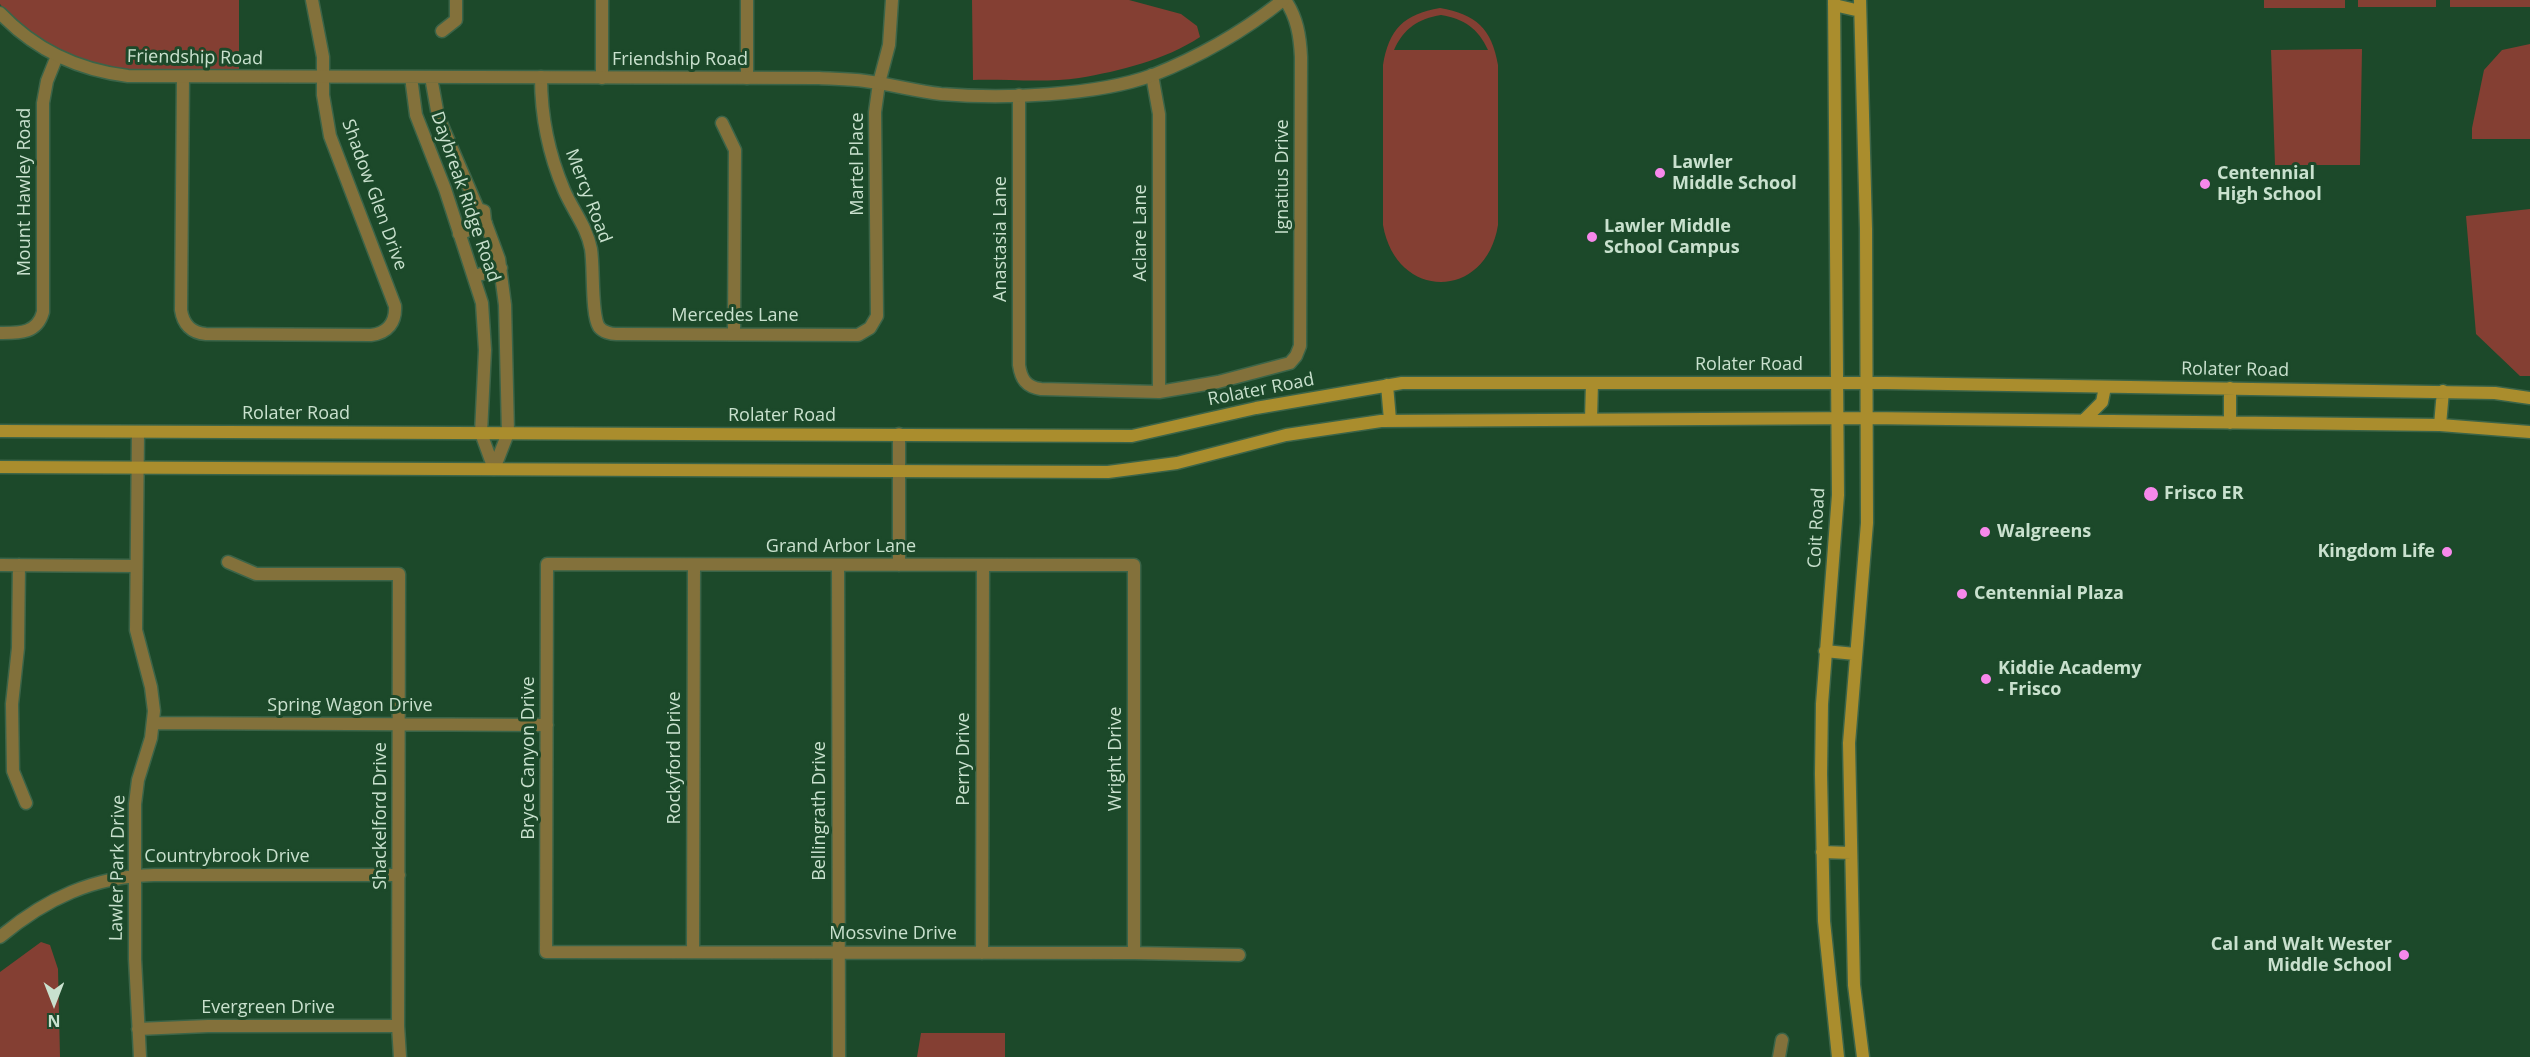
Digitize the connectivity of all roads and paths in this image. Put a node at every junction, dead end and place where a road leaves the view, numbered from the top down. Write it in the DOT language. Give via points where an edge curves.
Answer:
graph roads {
  1 [pos="312,0"];
  2 [pos="456,0"];
  3 [pos="602,0"];
  4 [pos="747,0"];
  5 [pos="892,0"];
  6 [pos="1284,0"];
  7 [pos="1848,0"];
  8 [pos="1834,3"];
  9 [pos="1860,6"];
  10 [pos="0,13"];
  11 [pos="442,32"];
  12 [pos="57,56"];
  13 [pos="1152,75"];
  14 [pos="183,77"];
  15 [pos="323,77"];
  16 [pos="411,77"];
  17 [pos="431,77"];
  18 [pos="541,77"];
  19 [pos="602,78"];
  20 [pos="747,78"];
  21 [pos="879,83"];
  22 [pos="1018,95"];
  23 [pos="722,123"];
  24 [pos="486,222"];
  25 [pos="459,234"];
  26 [pos="501,268"];
  27 [pos="475,276"];
  28 [pos="599,327"];
  29 [pos="870,328"];
  30 [pos="0,333"];
  31 [pos="734,333"];
  32 [pos="1592,382"];
  33 [pos="1837,383"];
  34 [pos="1866,383"];
  35 [pos="1387,385"];
  36 [pos="2105,387"];
  37 [pos="2230,388"];
  38 [pos="2443,391"];
  39 [pos="1159,392"];
  40 [pos="2530,398"];
  41 [pos="1837,418"];
  42 [pos="1866,418"];
  43 [pos="1591,419"];
  44 [pos="1390,420"];
  45 [pos="2084,420"];
  46 [pos="2230,423"];
  47 [pos="2439,425"];
  48 [pos="0,431"];
  49 [pos="138,432"];
  50 [pos="2530,432"];
  51 [pos="481,433"];
  52 [pos="508,433"];
  53 [pos="899,434"];
  54 [pos="0,467"];
  55 [pos="137,467"];
  56 [pos="494,469"];
  57 [pos="900,471"];
  58 [pos="228,562"];
  59 [pos="547,564"];
  60 [pos="0,565"];
  61 [pos="694,565"];
  62 [pos="838,565"];
  63 [pos="899,565"];
  64 [pos="983,565"];
  65 [pos="19,566"];
  66 [pos="136,566"];
  67 [pos="1134,566"];
  68 [pos="1825,651"];
  69 [pos="1855,654"];
  70 [pos="153,723"];
  71 [pos="399,725"];
  72 [pos="547,725"];
  73 [pos="26,803"];
  74 [pos="1822,852"];
  75 [pos="1851,853"];
  76 [pos="135,875"];
  77 [pos="399,875"];
  78 [pos="0,937"];
  79 [pos="546,952"];
  80 [pos="693,952"];
  81 [pos="838,952"];
  82 [pos="982,952"];
  83 [pos="1134,953"];
  84 [pos="1239,955"];
  85 [pos="398,1026"];
  86 [pos="138,1029"];
  87 [pos="1782,1040"];
  88 [pos="140,1057"];
  89 [pos="400,1057"];
  90 [pos="839,1057"];
  91 [pos="1779,1057"];
  92 [pos="1838,1057"];
  93 [pos="1863,1057"];
  1 -- 15 [label="street, Shadow Glen Drive"];
  2 -- 11 [label="street" via="456,20"];
  3 -- 19 [label="street"];
  4 -- 20 [label="street"];
  5 -- 21 [label="street, Martel Place" via="889,45"];
  6 -- 13 [label="street, Friendship Road" via="1221,44"];
  6 -- 39 [label="street, Ignatius Drive" via="1298,30 1301,57 1300,346 1290,363"];
  7 -- 8 [label="main road"];
  8 -- 9 [label="main road"];
  8 -- 33 [label="main road, Coit Road"];
  9 -- 34 [label="main road"];
  10 -- 12 [label="street, Friendship Road" via="32,41"];
  12 -- 14 [label="street, Friendship Road" via="85,68 114,74"];
  12 -- 30 [label="street, Mount Hawley Road" via="43,103 41,319 23,332"];
  13 -- 22 [label="street, Friendship Road" via="1085,91"];
  13 -- 39 [label="street, Aclare Lane" via="1159,114"];
  14 -- 15 [label="street, Friendship Road"];
  14 -- 15 [label="street, Shadow Glen Drive" via="182,310 189,328 202,334 371,335 388,329 395,306 334,150"];
  15 -- 16 [label="street, Friendship Road"];
  16 -- 17 [label="street, Friendship Road"];
  16 -- 25 [label="street, Daybreak Ridge Road" via="416,115"];
  17 -- 18 [label="street, Friendship Road"];
  17 -- 24 [label="street, Daybreak Ridge Road" via="438,116 480,218"];
  18 -- 19 [label="street, Friendship Road"];
  18 -- 28 [label="street, Mercy Road" via="551,156 591,247"];
  19 -- 20 [label="street, Friendship Road"];
  20 -- 21 [label="street, Friendship Road"];
  21 -- 22 [label="street, Friendship Road" via="944,94"];
  21 -- 29 [label="street, Martel Place" via="875,112 877,311"];
  22 -- 39 [label="street, Anastasia Lane" via="1018,365 1024,381 1031,388 1041,389"];
  23 -- 31 [label="street" via="735,150"];
  24 -- 25 [label="street"];
  24 -- 26 [label="street, Daybreak Ridge Road"];
  25 -- 27 [label="street, Daybreak Ridge Road"];
  26 -- 27 [label="street"];
  26 -- 52 [label="street, Daybreak Ridge Road"];
  27 -- 51 [label="street, Daybreak Ridge Road" via="482,303 485,350"];
  28 -- 31 [label="street, Mercedes Lane" via="616,334"];
  29 -- 31 [label="street, Mercedes Lane" via="853,335"];
  32 -- 33 [label="main road, Rolater Road"];
  32 -- 35 [label="main road, Rolater Road"];
  32 -- 43 [label="main road"];
  33 -- 34 [label="main road, Rolater Road"];
  33 -- 41 [label="main road, Coit Road"];
  34 -- 36 [label="main road, Rolater Road"];
  34 -- 42 [label="main road"];
  35 -- 44 [label="main road"];
  35 -- 53 [label="main road, Rolater Road" via="1256,408 1132,436"];
  36 -- 37 [label="main road, Rolater Road"];
  36 -- 45 [label="main road" via="2102,402"];
  37 -- 38 [label="main road, Rolater Road"];
  37 -- 46 [label="main road"];
  38 -- 40 [label="main road, Rolater Road"];
  38 -- 47 [label="main road"];
  41 -- 42 [label="main road"];
  41 -- 43 [label="main road"];
  41 -- 68 [label="main road, Coit Road" via="1837,506"];
  42 -- 45 [label="main road"];
  42 -- 69 [label="main road" via="1866,523"];
  43 -- 44 [label="main road"];
  44 -- 57 [label="main road" via="1286,435 1177,464 1108,472"];
  45 -- 46 [label="main road"];
  46 -- 47 [label="main road"];
  47 -- 50 [label="main road"];
  48 -- 49 [label="main road, Rolater Road"];
  49 -- 51 [label="main road, Rolater Road"];
  49 -- 55 [label="street, Lawler Park Drive"];
  51 -- 52 [label="main road, Rolater Road"];
  51 -- 56 [label="street, Daybreak Ridge Road"];
  52 -- 53 [label="main road, Rolater Road"];
  52 -- 56 [label="street, Daybreak Ridge Road"];
  53 -- 57 [label="street"];
  54 -- 55 [label="main road"];
  55 -- 56 [label="main road"];
  55 -- 66 [label="street, Lawler Park Drive"];
  56 -- 57 [label="main road"];
  57 -- 63 [label="street"];
  58 -- 71 [label="street, Shackelford Drive" via="256,574 399,574"];
  59 -- 61 [label="street, Grand Arbor Lane"];
  59 -- 72 [label="street, Bryce Canyon Drive"];
  60 -- 65 [label="street"];
  61 -- 62 [label="street, Grand Arbor Lane"];
  61 -- 80 [label="street, Rockyford Drive"];
  62 -- 63 [label="street, Grand Arbor Lane"];
  62 -- 81 [label="street, Bellingrath Drive"];
  63 -- 64 [label="street, Grand Arbor Lane"];
  64 -- 67 [label="street, Grand Arbor Lane"];
  64 -- 82 [label="street, Perry Drive"];
  65 -- 66 [label="street"];
  65 -- 73 [label="street" via="13,771"];
  66 -- 70 [label="street, Lawler Park Drive" via="136,630 152,687"];
  67 -- 83 [label="street, Wright Drive"];
  68 -- 69 [label="main road"];
  68 -- 74 [label="main road, Coit Road"];
  69 -- 75 [label="main road" via="1849,743"];
  70 -- 71 [label="street, Spring Wagon Drive"];
  70 -- 76 [label="street, Lawler Park Drive" via="136,792"];
  71 -- 72 [label="street, Spring Wagon Drive"];
  71 -- 77 [label="street, Shackelford Drive"];
  72 -- 79 [label="street, Bryce Canyon Drive"];
  74 -- 75 [label="main road"];
  74 -- 92 [label="main road, Coit Road" via="1828,976"];
  75 -- 93 [label="main road" via="1854,985"];
  76 -- 77 [label="street, Countrybrook Drive"];
  76 -- 78 [label="street, Countrybrook Drive" via="63,894 37,908"];
  76 -- 86 [label="street, Lawler Park Drive"];
  77 -- 85 [label="street, Shackelford Drive"];
  79 -- 80 [label="street, Mossvine Drive"];
  80 -- 81 [label="street, Mossvine Drive"];
  81 -- 82 [label="street, Mossvine Drive"];
  81 -- 90 [label="street, Bellingrath Drive"];
  82 -- 83 [label="street, Mossvine Drive"];
  83 -- 84 [label="street, Mossvine Drive"];
  85 -- 86 [label="street, Evergreen Drive"];
  85 -- 89 [label="street, Shackelford Drive"];
  86 -- 88 [label="street, Lawler Park Drive"];
  87 -- 91 [label="street"];
}
